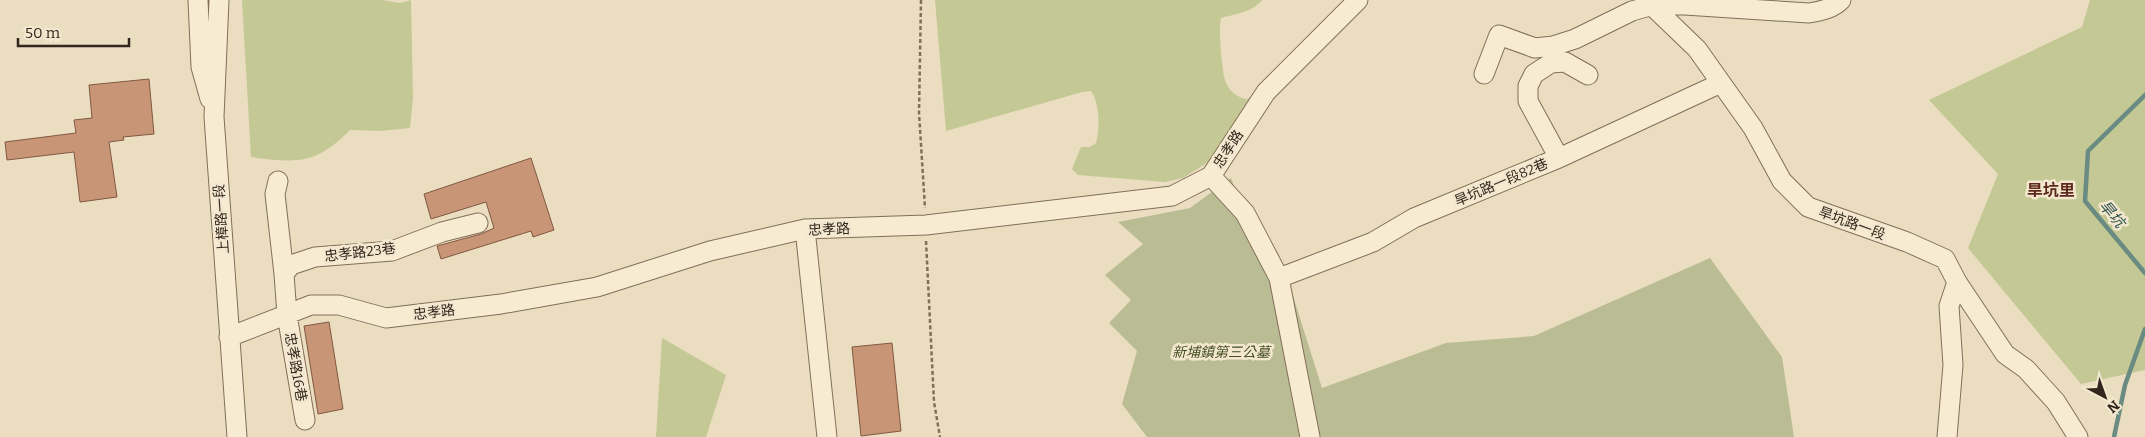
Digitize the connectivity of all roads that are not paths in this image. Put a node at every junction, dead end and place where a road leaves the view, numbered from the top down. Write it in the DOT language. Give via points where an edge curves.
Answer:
graph roads {
  1 [pos="198,0"];
  2 [pos="219,0"];
  3 [pos="1358,0"];
  4 [pos="1841,0"];
  5 [pos="1650,3"];
  6 [pos="1484,74"];
  7 [pos="1588,75"];
  8 [pos="1721,83"];
  9 [pos="214,117"];
  10 [pos="1559,158"];
  11 [pos="1211,176"];
  12 [pos="278,181"];
  13 [pos="478,223"];
  14 [pos="805,229"];
  15 [pos="284,274"];
  16 [pos="1279,278"];
  17 [pos="1957,282"];
  18 [pos="287,315"];
  19 [pos="229,337"];
  20 [pos="305,420"];
  21 [pos="237,437"];
  22 [pos="827,437"];
  23 [pos="1310,437"];
  24 [pos="1947,437"];
  25 [pos="2078,437"];
  1 -- 9 [label="street" via="201,67"];
  2 -- 9 [label="street, 上樟路一段"];
  3 -- 11 [label="street, 忠孝路" via="1266,92"];
  4 -- 5 [label="street" via="1836,5 1809,13"];
  5 -- 6 [label="street" via="1575,39 1553,46 1535,48 1499,35"];
  5 -- 8 [label="street, 旱坑路一段" via="1697,49"];
  7 -- 10 [label="street" via="1565,62 1551,62 1534,74 1528,86 1528,101"];
  8 -- 10 [label="street, 旱坑路一段82巷"];
  8 -- 17 [label="street, 旱坑路一段" via="1753,128 1782,181 1808,206 1945,259"];
  9 -- 19 [label="street, 上樟路一段"];
  10 -- 16 [label="street, 旱坑路一段82巷" via="1414,218 1373,242"];
  11 -- 14 [label="street, 忠孝路" via="1172,196 926,225"];
  11 -- 16 [label="street" via="1245,213"];
  12 -- 15 [label="street" via="275,194"];
  13 -- 15 [label="street, 忠孝路23巷" via="392,250 315,257 291,266"];
  14 -- 18 [label="street, 忠孝路" via="710,251 597,287 501,304 386,318 339,305 311,305"];
  14 -- 22 [label="street"];
  15 -- 18 [label="street"];
  16 -- 23 [label="street"];
  17 -- 24 [label="street" via="1949,306 1953,365"];
  17 -- 25 [label="street, 旱坑路一段" via="2005,354 2026,369 2056,402"];
  18 -- 19 [label="street, 忠孝路"];
  18 -- 20 [label="street, 忠孝路16巷"];
  19 -- 21 [label="street, 上樟路一段"];
}
